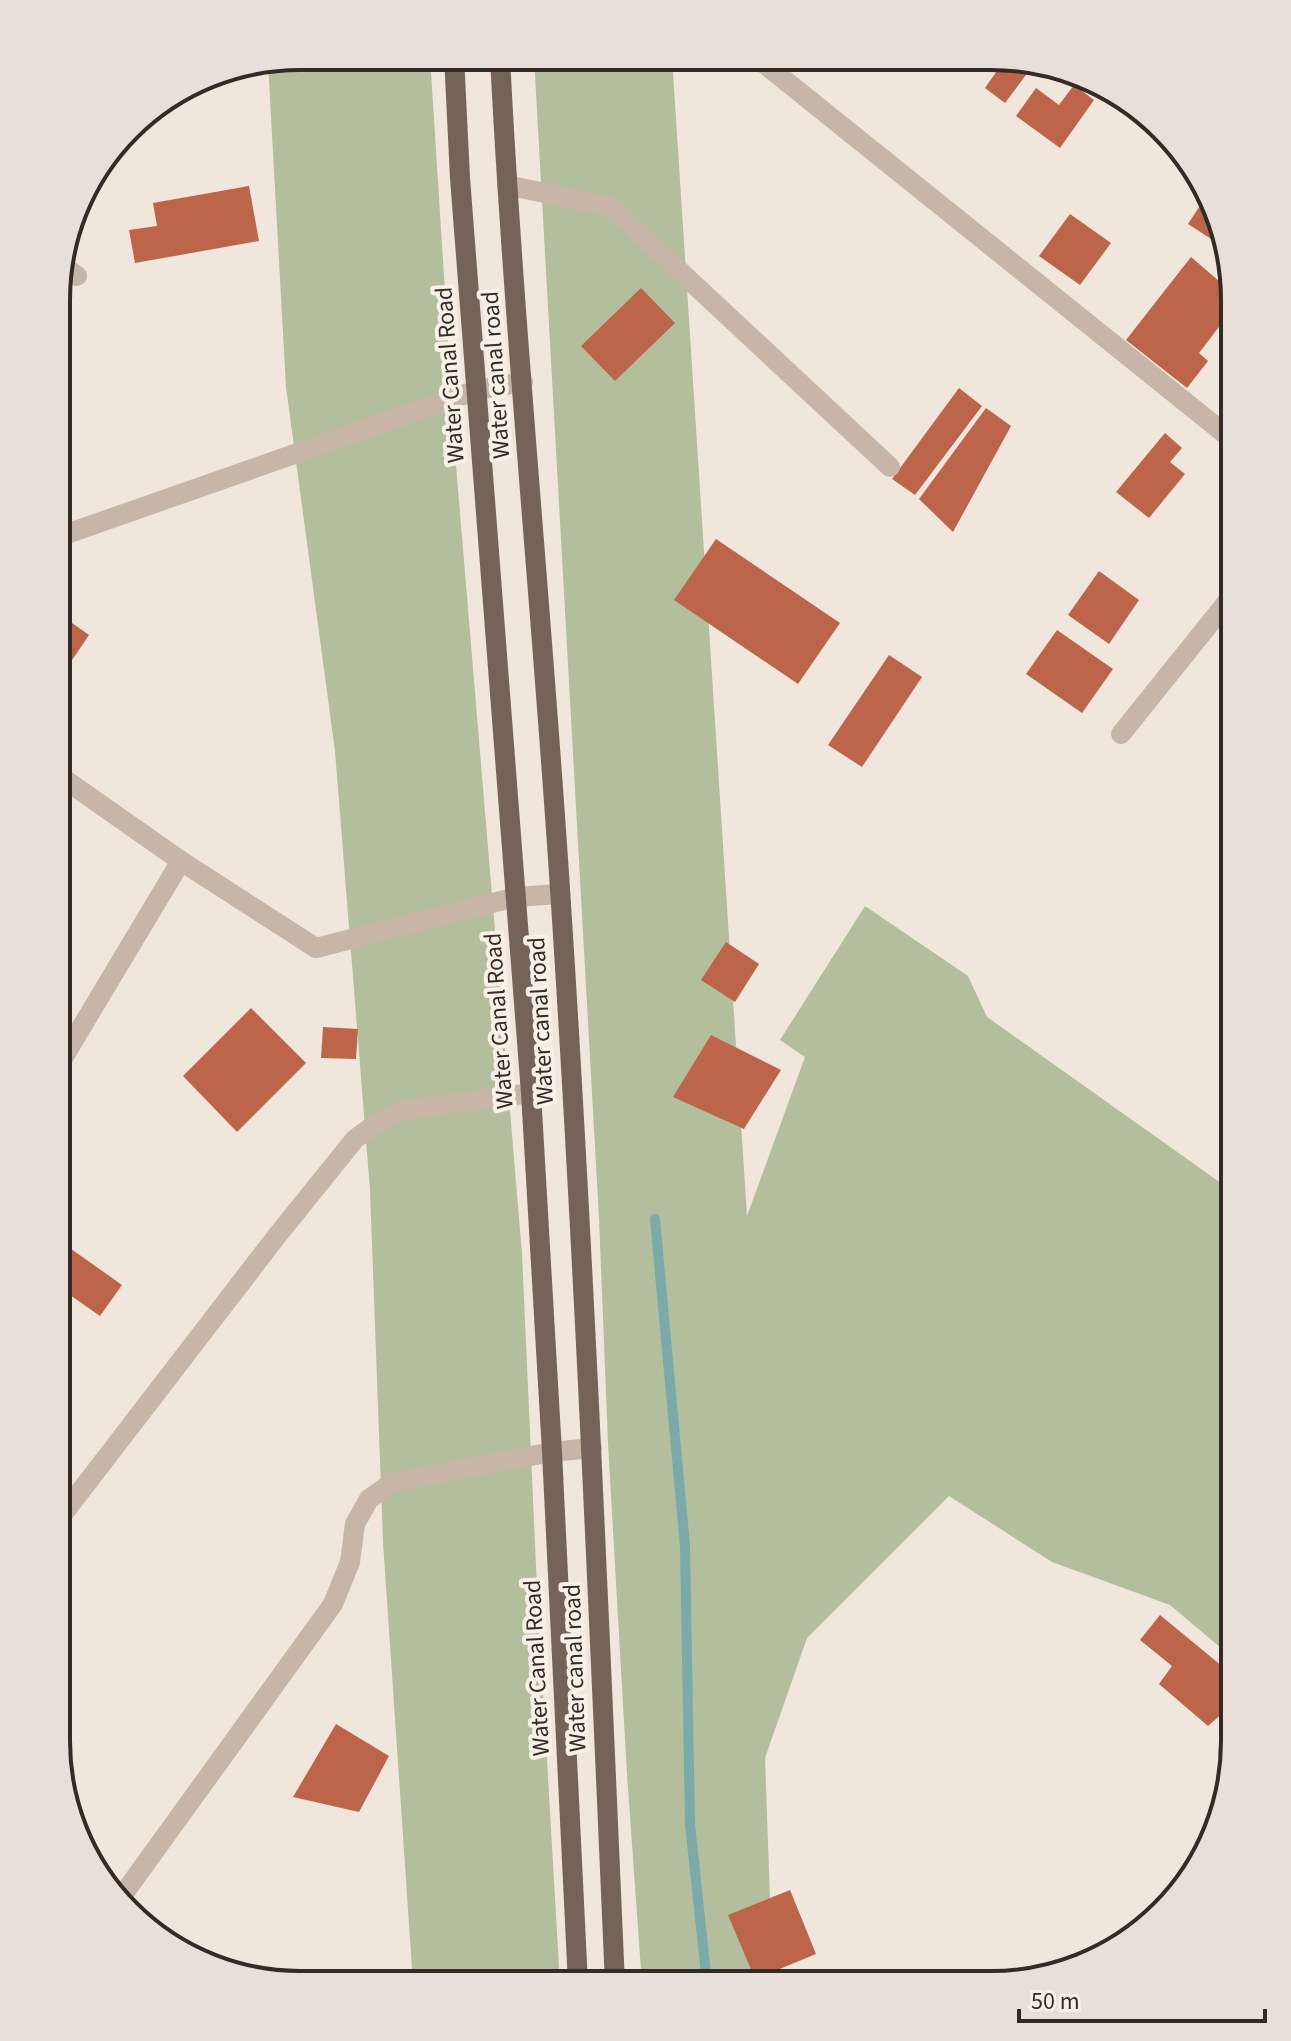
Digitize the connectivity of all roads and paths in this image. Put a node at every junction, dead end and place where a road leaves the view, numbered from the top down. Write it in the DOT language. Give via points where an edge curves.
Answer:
graph roads {
  1 [pos="455,70"];
  2 [pos="501,70"];
  3 [pos="772,70"];
  4 [pos="507,185"];
  5 [pos="72,272"];
  6 [pos="77,276"];
  7 [pos="523,382"];
  8 [pos="477,390"];
  9 [pos="1221,431"];
  10 [pos="890,467"];
  11 [pos="70,532"];
  12 [pos="1221,609"];
  13 [pos="1121,734"];
  14 [pos="70,783"];
  15 [pos="181,861"];
  16 [pos="560,894"];
  17 [pos="516,897"];
  18 [pos="70,1046"];
  19 [pos="531,1093"];
  20 [pos="592,1448"];
  21 [pos="552,1452"];
  22 [pos="70,1505"];
  23 [pos="126,1891"];
  24 [pos="577,1971"];
  25 [pos="614,1971"];
  1 -- 8 [label="main road, Water Canal Road"];
  2 -- 4 [label="main road, Water canal road"];
  3 -- 9 [label="street"];
  4 -- 7 [label="main road, Water canal road"];
  4 -- 10 [label="street" via="611,207"];
  5 -- 6 [label="street"];
  7 -- 8 [label="street"];
  7 -- 16 [label="main road, Water canal road"];
  8 -- 11 [label="street"];
  8 -- 17 [label="main road, Water Canal Road"];
  12 -- 13 [label="street"];
  14 -- 15 [label="street"];
  15 -- 17 [label="street" via="316,948"];
  15 -- 18 [label="street"];
  16 -- 17 [label="street"];
  16 -- 20 [label="main road, Water canal road"];
  17 -- 19 [label="main road, Water Canal Road"];
  19 -- 21 [label="main road, Water Canal Road"];
  19 -- 22 [label="street" via="404,1110 355,1139"];
  20 -- 21 [label="street"];
  20 -- 25 [label="main road, Water canal road"];
  21 -- 23 [label="street" via="393,1482 369,1499 355,1524 350,1562 333,1604"];
  21 -- 24 [label="main road, Water Canal Road"];
}
